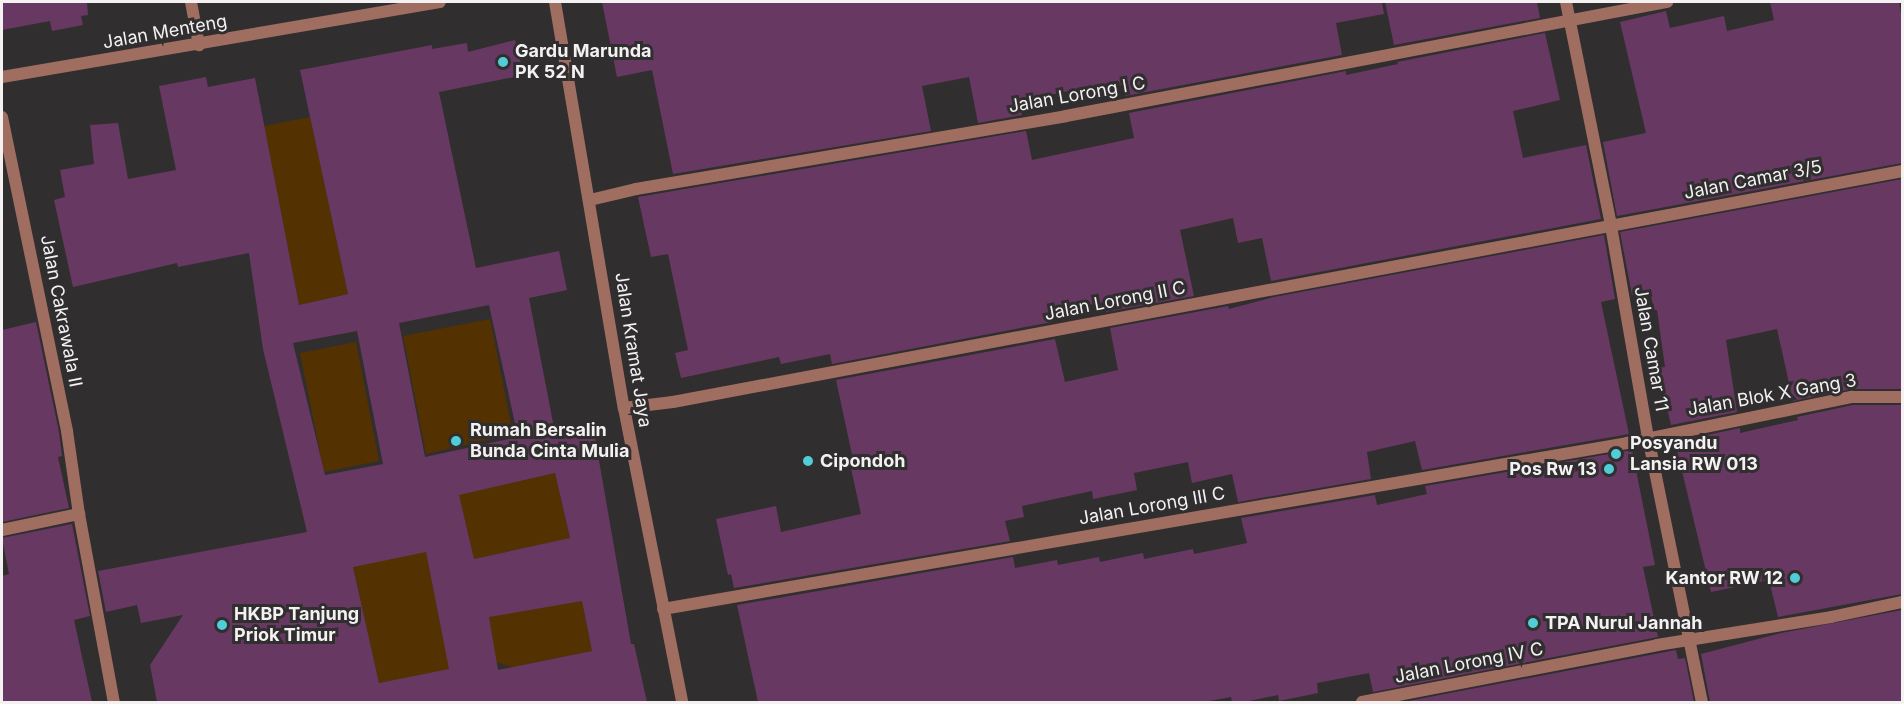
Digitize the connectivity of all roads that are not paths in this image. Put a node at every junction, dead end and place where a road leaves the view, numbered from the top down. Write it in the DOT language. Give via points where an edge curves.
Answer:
graph roads {
  1 [pos="191,2"];
  2 [pos="440,2"];
  3 [pos="555,2"];
  4 [pos="1566,2"];
  5 [pos="1667,2"];
  6 [pos="1569,20"];
  7 [pos="199,45"];
  8 [pos="2,77"];
  9 [pos="2,117"];
  10 [pos="1902,171"];
  11 [pos="590,200"];
  12 [pos="1611,226"];
  13 [pos="1902,397"];
  14 [pos="624,408"];
  15 [pos="1648,437"];
  16 [pos="79,514"];
  17 [pos="2,530"];
  18 [pos="1902,602"];
  19 [pos="663,609"];
  20 [pos="1689,641"];
  21 [pos="114,702"];
  22 [pos="682,702"];
  23 [pos="1362,702"];
  24 [pos="1702,702"];
  1 -- 7 [label="street"];
  2 -- 7 [label="street, Jalan Menteng"];
  3 -- 11 [label="street, Jalan Kramat Jaya"];
  4 -- 6 [label="street, Jalan Camar 11"];
  5 -- 6 [label="street, Jalan Lorong I C"];
  6 -- 11 [label="street, Jalan Lorong I C" via="1066,116"];
  6 -- 12 [label="street, Jalan Camar 11"];
  7 -- 8 [label="street, Jalan Menteng"];
  9 -- 16 [label="street, Jalan Cakrawala II" via="67,431"];
  10 -- 12 [label="street, Jalan Camar 3/5"];
  11 -- 14 [label="street, Jalan Kramat Jaya"];
  12 -- 14 [label="street, Jalan Lorong II C"];
  12 -- 15 [label="street, Jalan Camar 11"];
  13 -- 15 [label="street, Jalan Blok X Gang 3" via="1852,397"];
  14 -- 19 [label="street, Jalan Kramat Jaya"];
  15 -- 19 [label="street, Jalan Lorong III C"];
  15 -- 20 [label="street, Jalan Camar 11"];
  16 -- 17 [label="street"];
  16 -- 21 [label="street, Jalan Cakrawala II"];
  18 -- 20 [label="street, Jalan Lorong IV C"];
  19 -- 22 [label="street, Jalan Kramat Jaya"];
  20 -- 23 [label="street, Jalan Lorong IV C"];
  20 -- 24 [label="street, Jalan Camar 11"];
}
